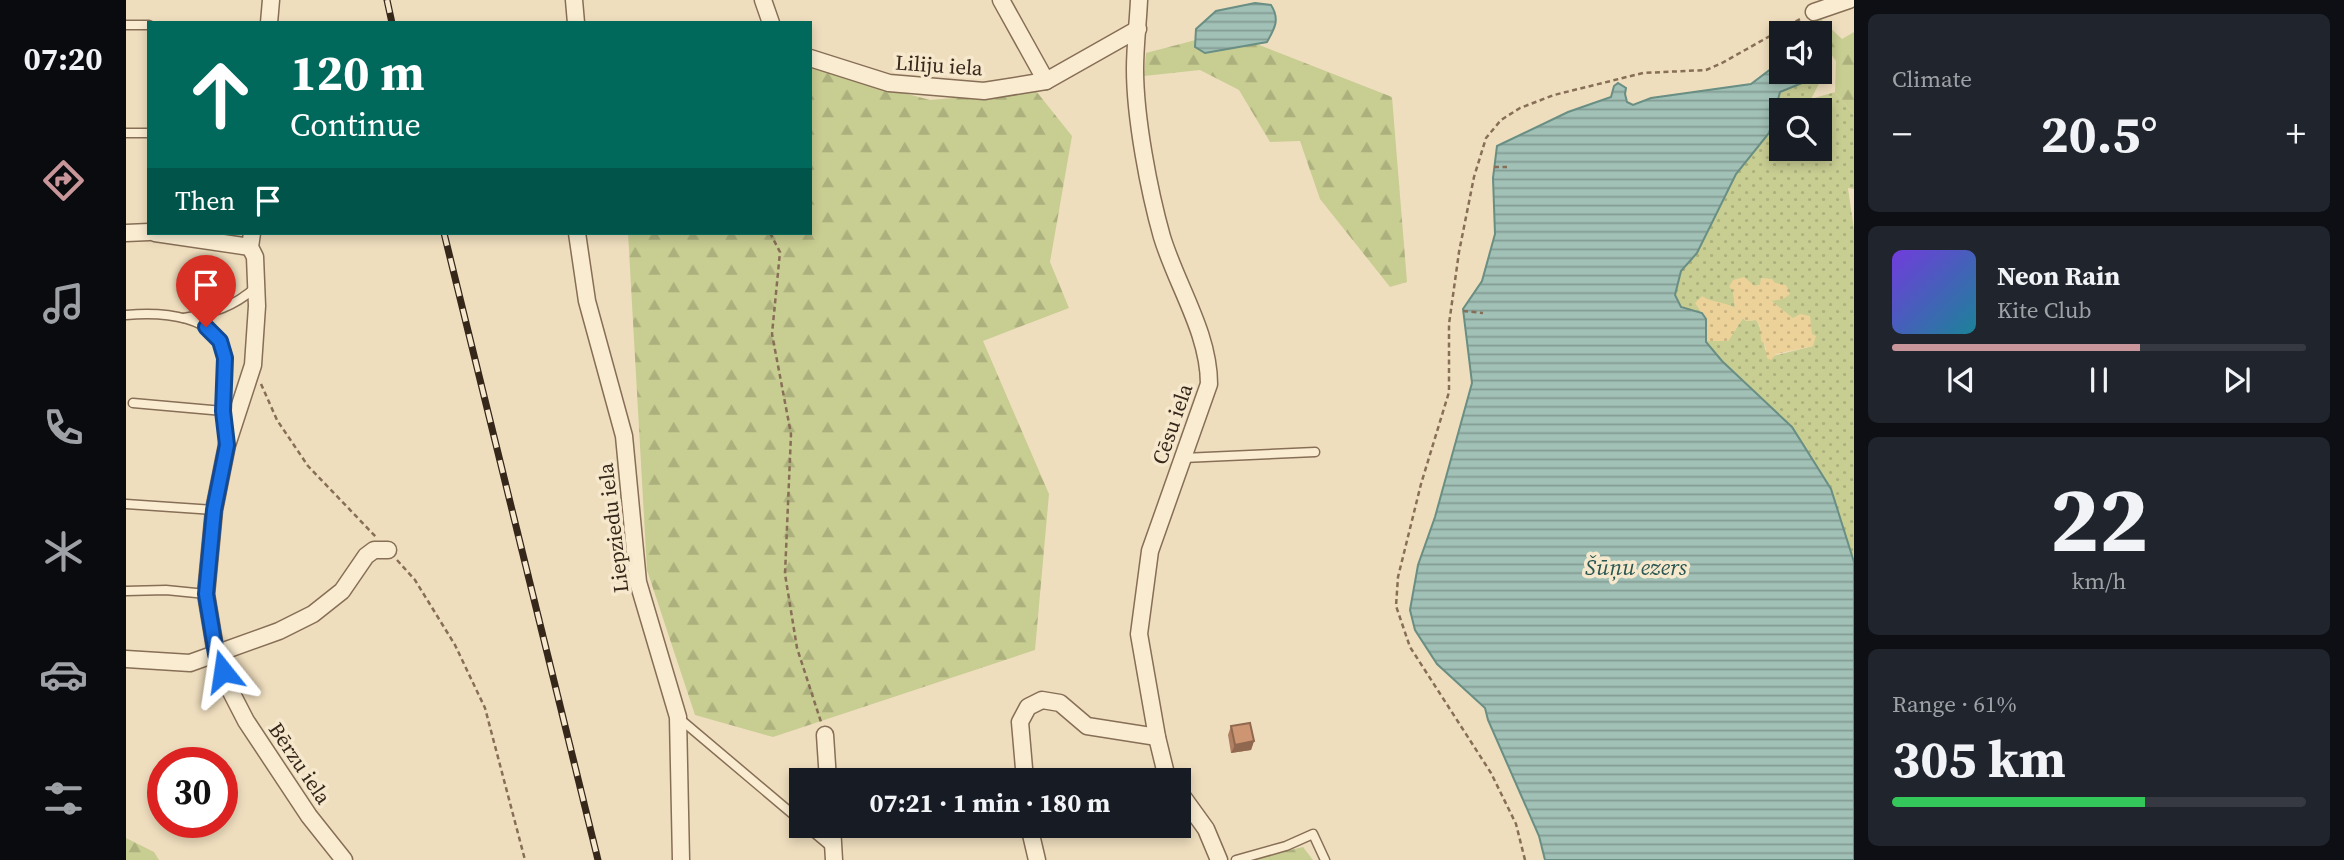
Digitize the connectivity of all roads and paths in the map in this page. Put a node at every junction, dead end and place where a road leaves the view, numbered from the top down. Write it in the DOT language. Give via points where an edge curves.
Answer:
graph roads {
  1 [pos="271,0"];
  2 [pos="574,0"];
  3 [pos="763,0"];
  4 [pos="1002,0"];
  5 [pos="1139,0"];
  6 [pos="1849,0"];
  7 [pos="1814,12"];
  8 [pos="269,21"];
  9 [pos="576,21"];
  10 [pos="770,21"];
  11 [pos="126,25"];
  12 [pos="147,25"];
  13 [pos="1138,29"];
  14 [pos="812,59"];
  15 [pos="1046,81"];
  16 [pos="147,133"];
  17 [pos="126,134"];
  18 [pos="1494,167"];
  19 [pos="1508,167"];
  20 [pos="147,232"];
  21 [pos="126,233"];
  22 [pos="182,235"];
  23 [pos="577,235"];
  24 [pos="771,235"];
  25 [pos="251,240"];
  26 [pos="256,287"];
  27 [pos="1463,311"];
  28 [pos="1483,313"];
  29 [pos="126,315"];
  30 [pos="184,317"];
  31 [pos="253,365"];
  32 [pos="134,403"];
  33 [pos="223,411"];
  34 [pos="227,445"];
  35 [pos="1315,452"];
  36 [pos="1183,458"];
  37 [pos="126,504"];
  38 [pos="214,510"];
  39 [pos="388,550"];
  40 [pos="126,591"];
  41 [pos="206,594"];
  42 [pos="216,654"];
  43 [pos="126,659"];
  44 [pos="678,717"];
  45 [pos="825,735"];
  46 [pos="1157,737"];
  47 [pos="827,768"];
  48 [pos="1024,768"];
  49 [pos="1165,768"];
  50 [pos="1191,808"];
  51 [pos="789,811"];
  52 [pos="818,838"];
  53 [pos="1032,838"];
  54 [pos="834,854"];
  55 [pos="344,860"];
  56 [pos="525,860"];
  57 [pos="681,860"];
  58 [pos="1037,860"];
  59 [pos="1219,860"];
  60 [pos="1236,860"];
  61 [pos="1325,860"];
  62 [pos="1525,860"];
  1 -- 8 [label="street"];
  2 -- 9 [label="street"];
  3 -- 10 [label="street"];
  4 -- 15 [label="street"];
  5 -- 13 [label="street, Cēsu iela"];
  6 -- 7 [label="street"];
  7 -- 62 [label="path" via="1706,70 1643,73 1520,108 1501,120 1486,138 1459,253 1449,324 1449,392 1398,577 1396,607 1410,647 1491,773 1516,824"];
  11 -- 12 [label="lane"];
  13 -- 15 [label="street, Liliju iela"];
  13 -- 36 [label="street, Cēsu iela" via="1136,99 1149,177 1163,237 1209,360 1209,384"];
  14 -- 15 [label="street, Liliju iela" via="889,83 984,91"];
  16 -- 17 [label="lane"];
  18 -- 19 [label="path"];
  20 -- 21 [label="street"];
  22 -- 25 [label="street"];
  23 -- 44 [label="street, Liepziedu iela" via="587,302 624,436 638,582"];
  24 -- 45 [label="path" via="780,252 772,334 791,434 785,573 796,648"];
  25 -- 26 [label="street, Bērzu iela"];
  26 -- 30 [label="lane" via="230,307"];
  26 -- 31 [label="street, Bērzu iela"];
  27 -- 28 [label="path"];
  29 -- 30 [label="lane"];
  30 -- 33 [label="lane" via="206,327 220,341 225,358"];
  31 -- 34 [label="street, Bērzu iela"];
  31 -- 39 [label="path" via="277,420 308,466"];
  32 -- 33 [label="lane"];
  33 -- 34 [label="lane"];
  34 -- 38 [label="street, Bērzu iela"];
  35 -- 36 [label="lane"];
  36 -- 46 [label="street, Cēsu iela" via="1150,551 1139,634"];
  37 -- 38 [label="lane"];
  38 -- 41 [label="street, Bērzu iela"];
  39 -- 42 [label="street" via="374,550 366,556 342,591 313,614"];
  39 -- 56 [label="path" via="415,580 455,645 485,708"];
  40 -- 41 [label="lane"];
  41 -- 42 [label="street, Bērzu iela"];
  42 -- 43 [label="street" via="190,663"];
  42 -- 55 [label="street, Bērzu iela" via="246,721"];
  44 -- 51 [label="lane"];
  44 -- 57 [label="street, Liepziedu iela"];
  45 -- 47 [label="street"];
  46 -- 48 [label="street" via="1087,726 1060,703 1042,700 1028,707 1020,722"];
  46 -- 49 [label="street, Cēsu iela"];
  50 -- 59 [label="street"];
  52 -- 54 [label="lane"];
  53 -- 58 [label="street"];
  60 -- 61 [label="lane" via="1313,834"];
}
